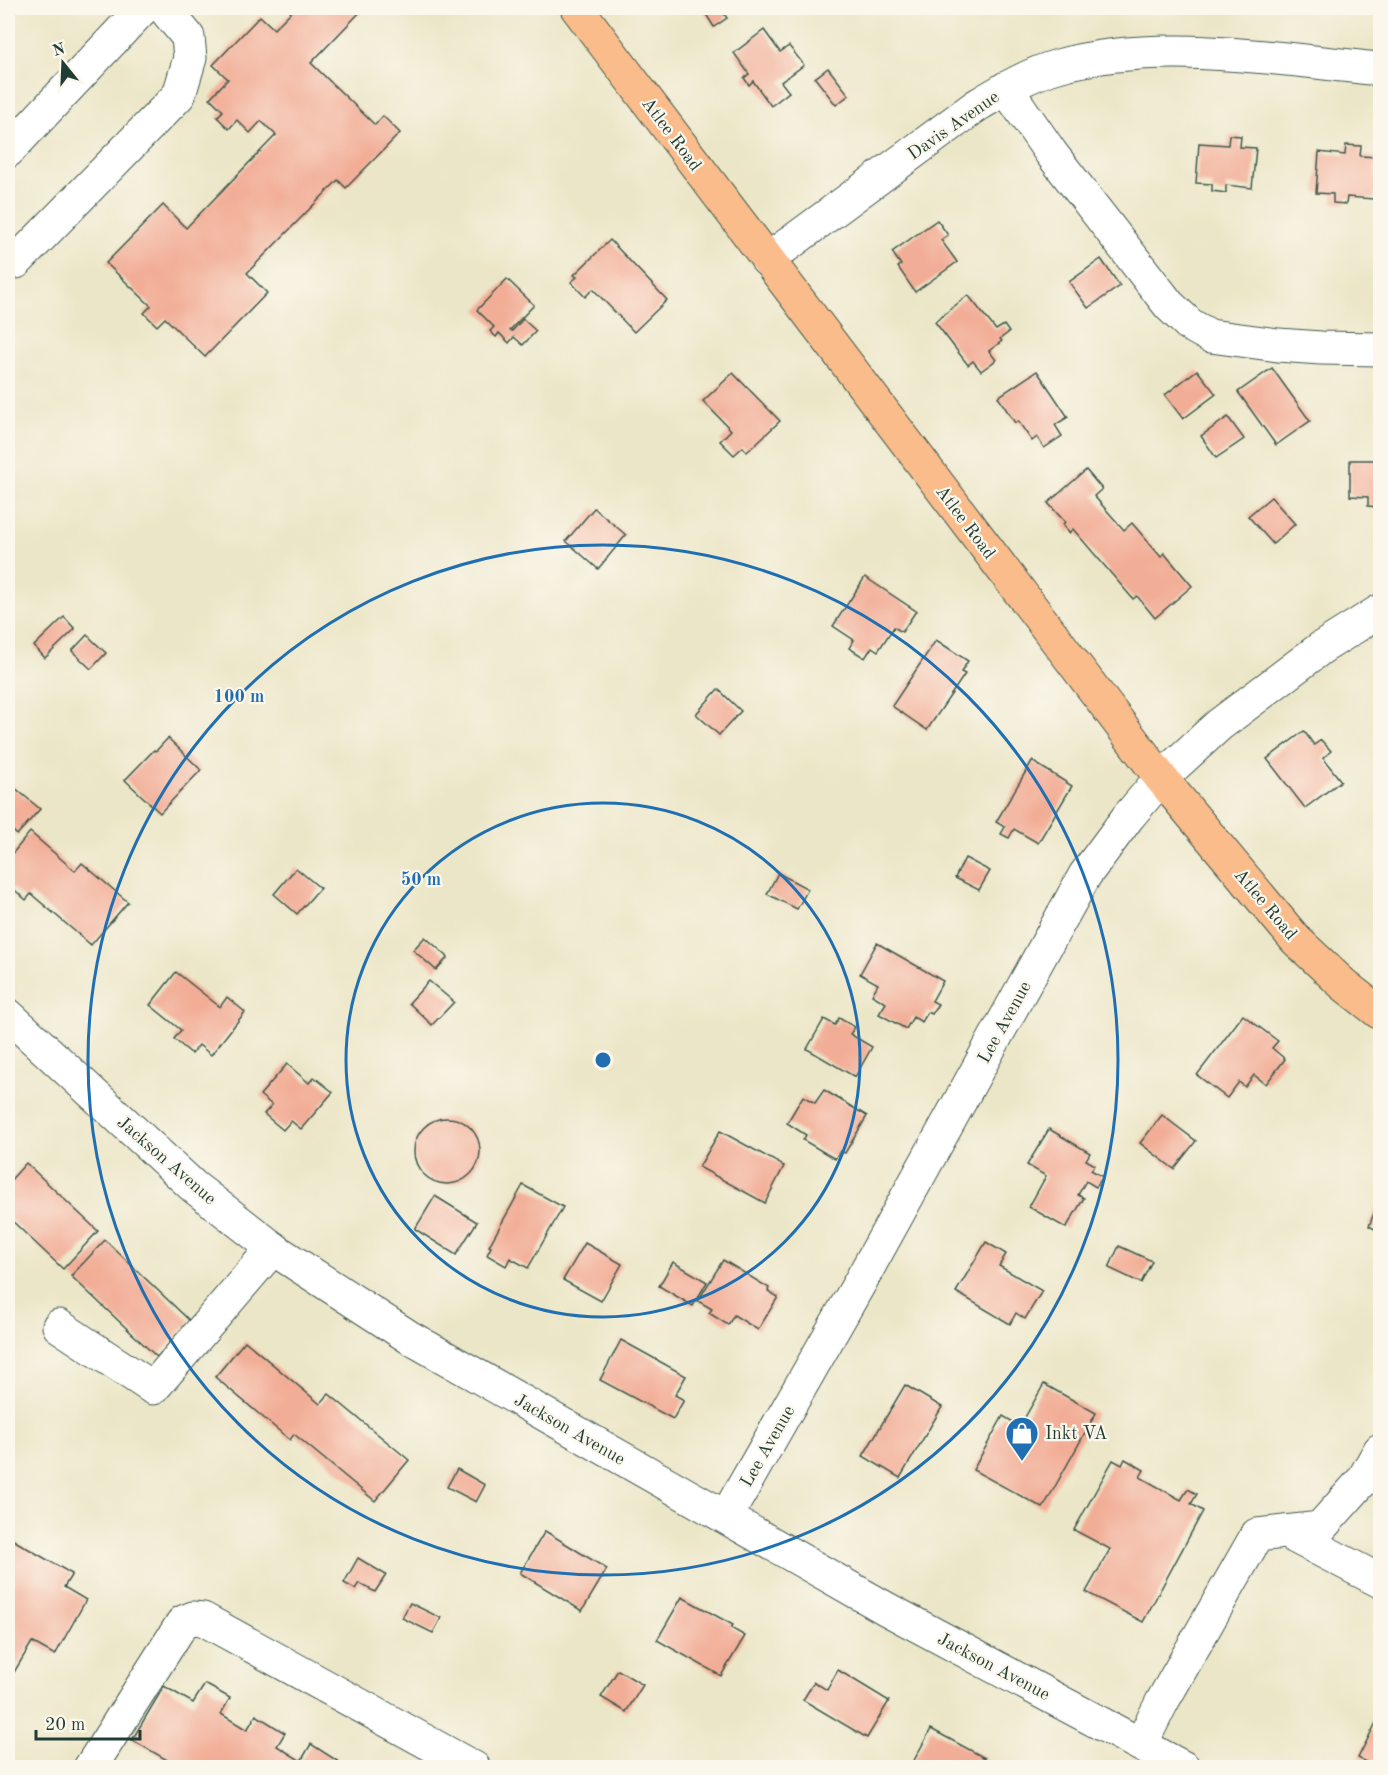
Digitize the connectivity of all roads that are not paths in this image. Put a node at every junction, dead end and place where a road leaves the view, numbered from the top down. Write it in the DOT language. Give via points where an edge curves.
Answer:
graph roads {
  1 [pos="143,8"];
  2 [pos="164,8"];
  3 [pos="577,8"];
  4 [pos="1380,69"];
  5 [pos="1005,88"];
  6 [pos="8,151"];
  7 [pos="12,258"];
  8 [pos="767,260"];
  9 [pos="1380,349"];
  10 [pos="1380,611"];
  11 [pos="1161,778"];
  12 [pos="1380,1013"];
  13 [pos="8,1015"];
  14 [pos="273,1248"];
  15 [pos="59,1326"];
  16 [pos="1380,1450"];
  17 [pos="726,1517"];
  18 [pos="1286,1532"];
  19 [pos="1380,1581"];
  20 [pos="1141,1744"];
  21 [pos="90,1767"];
  22 [pos="474,1767"];
  23 [pos="1184,1767"];
  1 -- 6 [label="street"];
  2 -- 7 [label="street" via="188,37 190,58 179,95"];
  3 -- 8 [label="main road, Atlee Road"];
  4 -- 5 [label="street, Davis Avenue" via="1207,53 1142,53 1078,61"];
  5 -- 8 [label="street, Davis Avenue"];
  5 -- 9 [label="street" via="1169,305 1190,325 1210,336 1278,345"];
  8 -- 11 [label="main road, Atlee Road"];
  10 -- 11 [label="street, Lee Avenue" via="1321,648 1229,718"];
  11 -- 12 [label="main road, Atlee Road" via="1296,940"];
  11 -- 17 [label="street, Lee Avenue" via="1085,875"];
  13 -- 14 [label="street, Jackson Avenue" via="194,1187"];
  14 -- 15 [label="street" via="153,1388"];
  14 -- 17 [label="street, Jackson Avenue" via="409,1337"];
  16 -- 18 [label="street" via="1364,1480 1320,1528"];
  17 -- 20 [label="street, Jackson Avenue" via="885,1608"];
  18 -- 19 [label="street"];
  18 -- 20 [label="street" via="1257,1535"];
  20 -- 23 [label="street, Jackson Avenue"];
  21 -- 22 [label="street" via="183,1622 193,1618 203,1619"];
}
